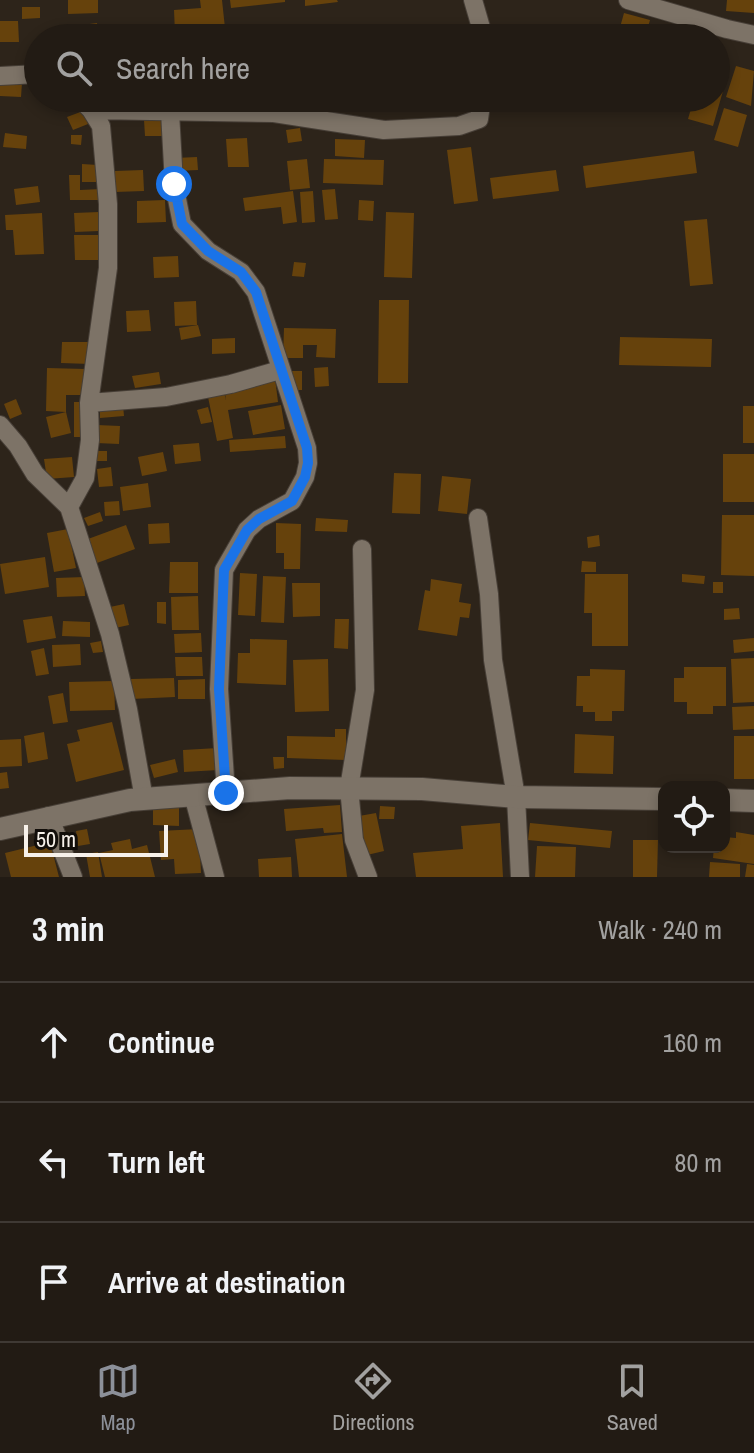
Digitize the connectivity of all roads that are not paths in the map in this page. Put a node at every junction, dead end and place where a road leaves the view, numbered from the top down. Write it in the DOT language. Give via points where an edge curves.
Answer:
graph roads {
  1 [pos="473,0"];
  2 [pos="628,0"];
  3 [pos="480,24"];
  4 [pos="714,24"];
  5 [pos="730,28"];
  6 [pos="754,35"];
  7 [pos="24,75"];
  8 [pos="0,76"];
  9 [pos="91,112"];
  10 [pos="170,112"];
  11 [pos="480,112"];
  12 [pos="280,370"];
  13 [pos="89,403"];
  14 [pos="0,425"];
  15 [pos="69,507"];
  16 [pos="478,518"];
  17 [pos="362,549"];
  18 [pos="349,788"];
  19 [pos="226,793"];
  20 [pos="193,795"];
  21 [pos="516,797"];
  22 [pos="144,799"];
  23 [pos="658,799"];
  24 [pos="730,800"];
  25 [pos="754,801"];
  26 [pos="49,816"];
  27 [pos="0,829"];
  28 [pos="73,877"];
  29 [pos="215,877"];
  30 [pos="368,877"];
  31 [pos="520,877"];
  1 -- 3 [label="street"];
  2 -- 4 [label="street"];
  5 -- 6 [label="street"];
  7 -- 8 [label="street"];
  9 -- 13 [label="street" via="101,126 103,143 108,268"];
  10 -- 11 [label="street" via="274,113 384,130 459,126 479,119"];
  10 -- 12 [label="street" via="182,224 208,251 241,272 256,292"];
  12 -- 13 [label="street" via="166,397"];
  12 -- 19 [label="street" via="308,463 292,501 247,530 224,570 219,689"];
  13 -- 15 [label="street" via="85,478"];
  14 -- 15 [label="street" via="35,474"];
  15 -- 22 [label="street" via="110,634"];
  16 -- 21 [label="street" via="493,660"];
  17 -- 18 [label="street" via="365,690"];
  18 -- 19 [label="street"];
  18 -- 21 [label="street"];
  18 -- 30 [label="street" via="354,840"];
  19 -- 20 [label="street"];
  20 -- 22 [label="street"];
  20 -- 29 [label="street"];
  21 -- 23 [label="street"];
  21 -- 31 [label="street"];
  22 -- 26 [label="street"];
  24 -- 25 [label="street"];
  26 -- 27 [label="street"];
  26 -- 28 [label="street"];
}
